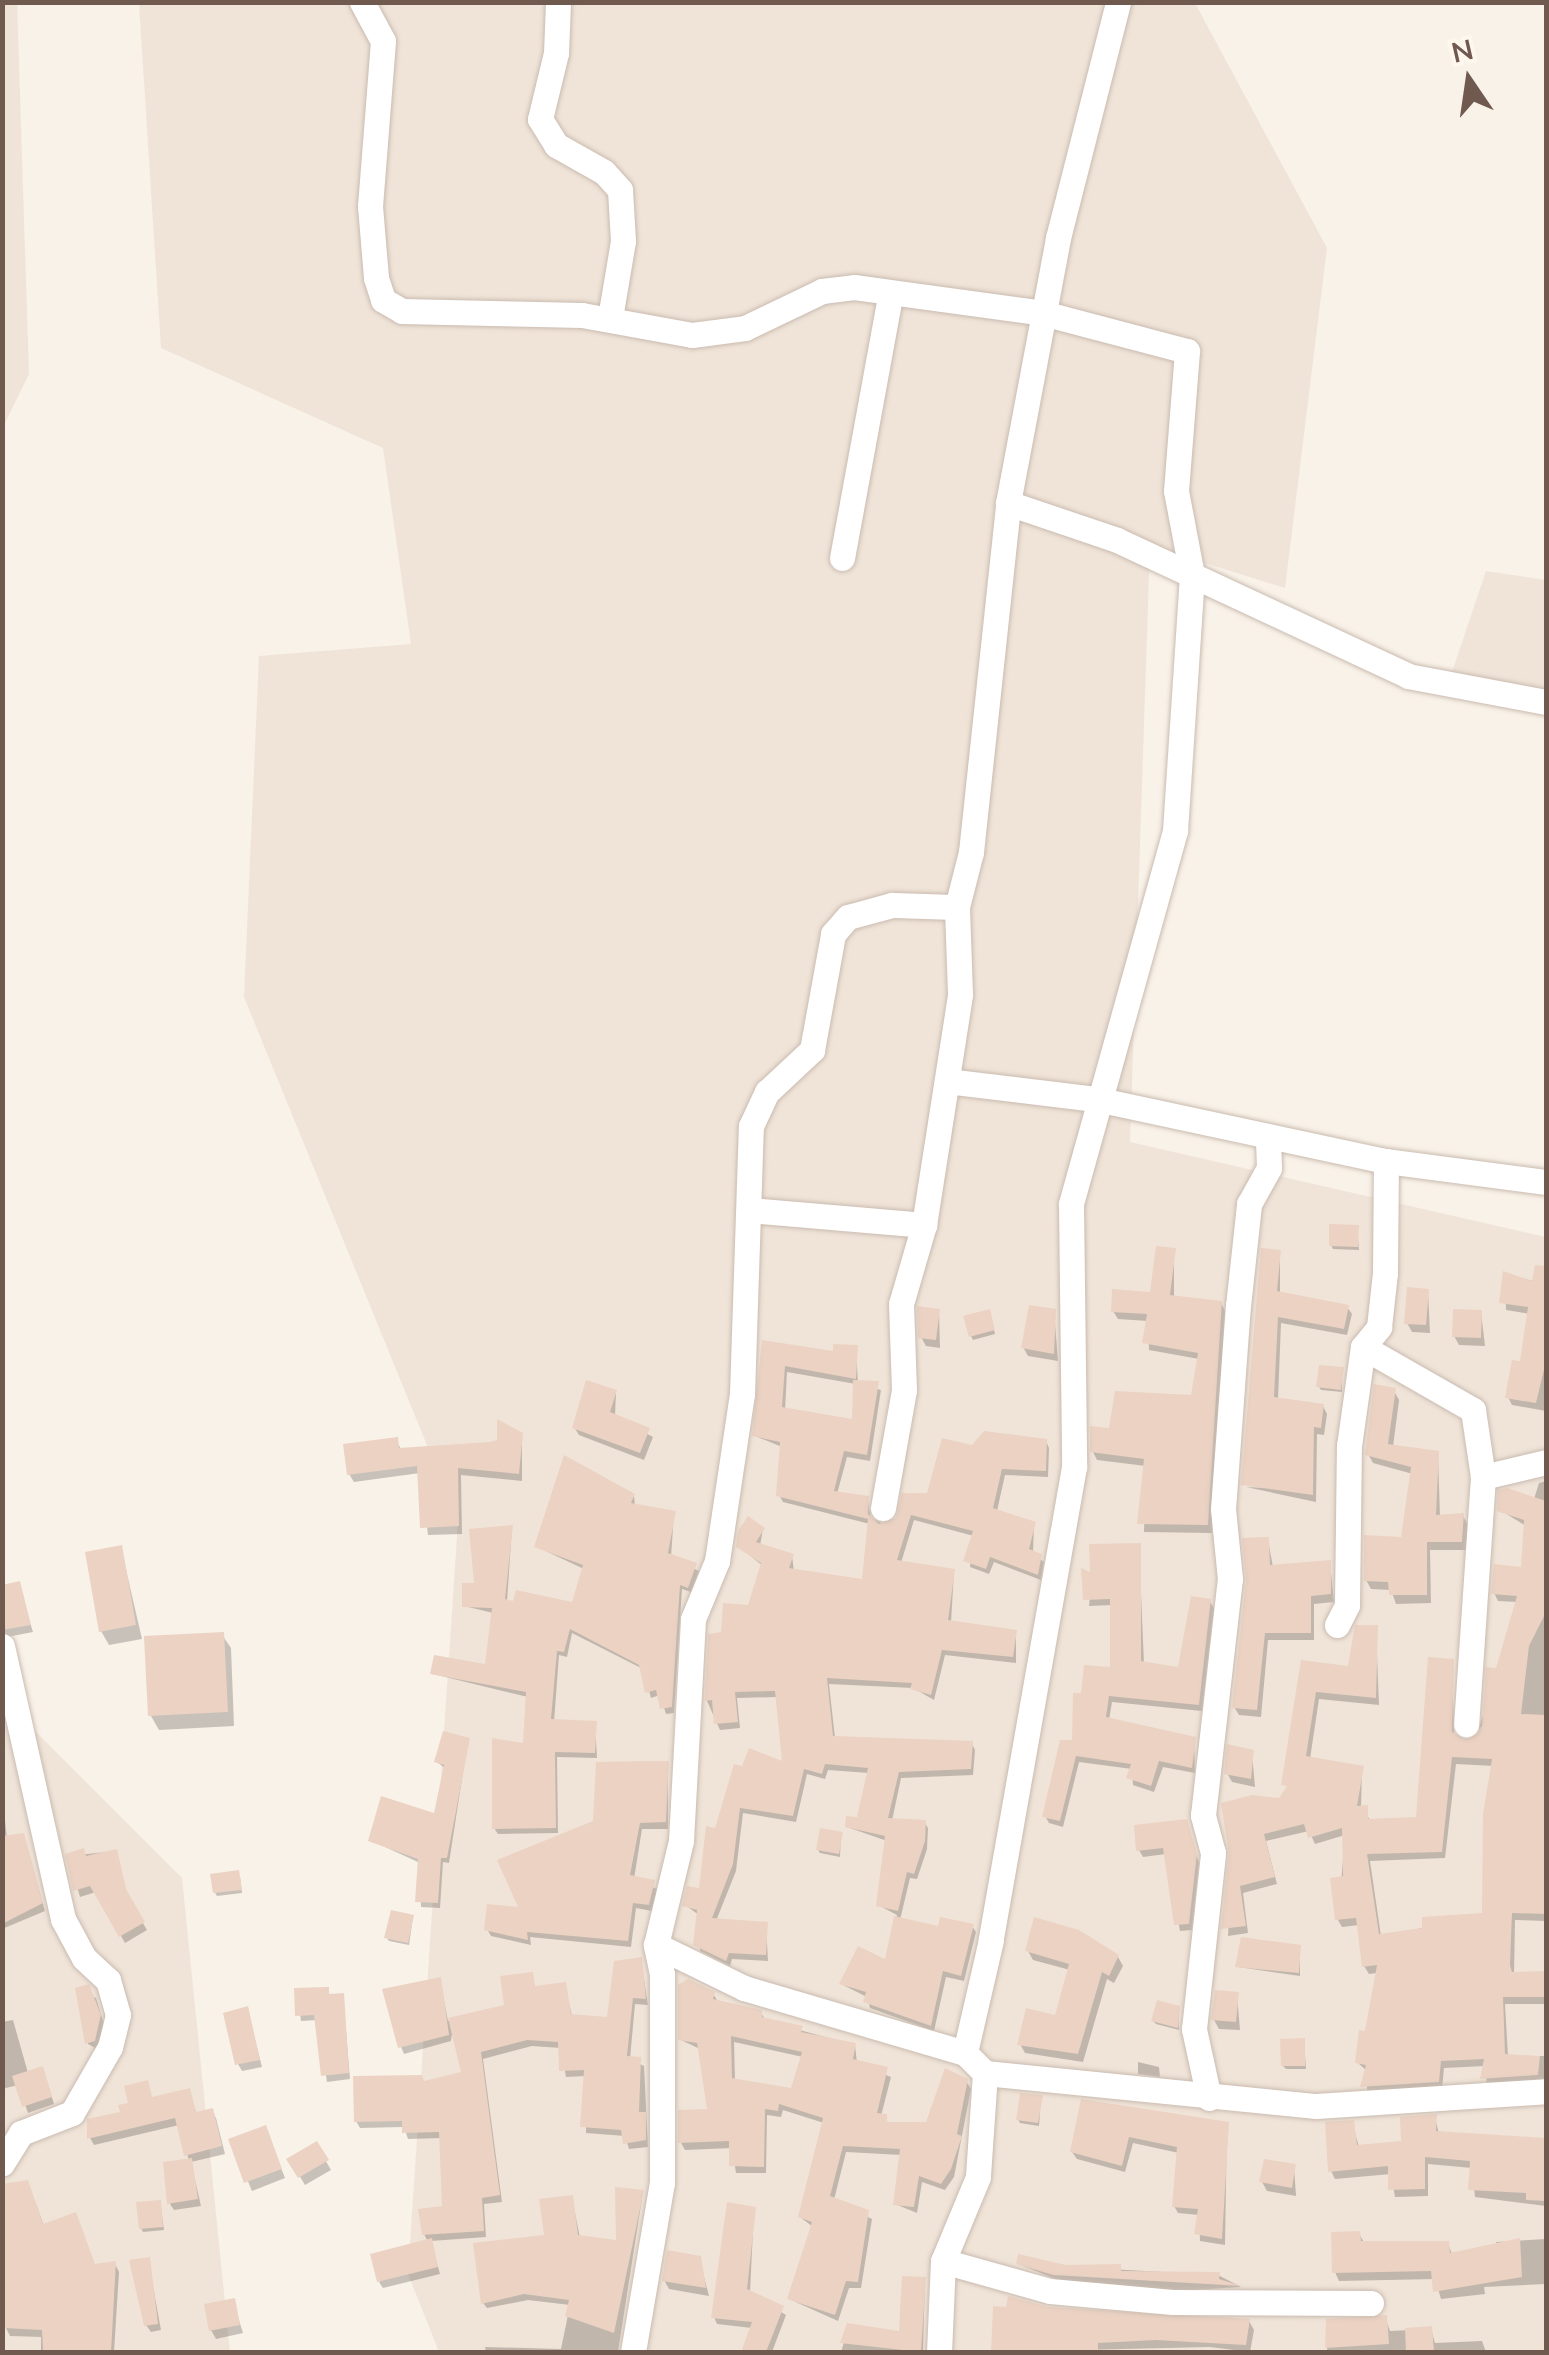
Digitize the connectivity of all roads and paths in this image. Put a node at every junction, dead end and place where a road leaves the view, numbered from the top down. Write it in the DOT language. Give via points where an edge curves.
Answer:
graph roads {
  1 [pos="362,2"];
  2 [pos="558,2"];
  3 [pos="1118,2"];
  4 [pos="890,296"];
  5 [pos="1043,313"];
  6 [pos="610,318"];
  7 [pos="1008,504"];
  8 [pos="842,558"];
  9 [pos="1192,575"];
  10 [pos="1546,702"];
  11 [pos="957,907"];
  12 [pos="947,1081"];
  13 [pos="1096,1099"];
  14 [pos="1268,1136"];
  15 [pos="1386,1162"];
  16 [pos="1546,1182"];
  17 [pos="750,1210"];
  18 [pos="924,1225"];
  19 [pos="1364,1347"];
  20 [pos="1546,1462"];
  21 [pos="1483,1477"];
  22 [pos="883,1508"];
  23 [pos="1336,1625"];
  24 [pos="2,1646"];
  25 [pos="1466,1724"];
  26 [pos="656,1945"];
  27 [pos="965,2053"];
  28 [pos="985,2072"];
  29 [pos="1546,2091"];
  30 [pos="1209,2098"];
  31 [pos="2,2164"];
  32 [pos="943,2261"];
  33 [pos="1371,2304"];
  34 [pos="633,2352"];
  35 [pos="939,2352"];
  1 -- 6 [label="street" via="383,41 370,206 384,300 402,311"];
  2 -- 6 [label="street" via="556,52 540,119 556,145 604,172 620,190 623,241"];
  3 -- 5 [label="street"];
  4 -- 5 [label="street"];
  4 -- 6 [label="street" via="843,286 723,333 692,335"];
  4 -- 8 [label="street"];
  5 -- 7 [label="street"];
  5 -- 9 [label="street" via="1187,351 1176,491"];
  7 -- 9 [label="street" via="1117,540"];
  7 -- 11 [label="street" via="972,852"];
  9 -- 10 [label="street" via="1408,676"];
  9 -- 13 [label="street" via="1175,832"];
  11 -- 12 [label="street" via="960,994"];
  11 -- 17 [label="street" via="866,908 833,934 818,1037 757,1106"];
  12 -- 13 [label="street"];
  12 -- 18 [label="street"];
  13 -- 14 [label="street"];
  13 -- 27 [label="street" via="1070,1204 1074,1467"];
  14 -- 15 [label="street"];
  14 -- 30 [label="street" via="1268,1168 1249,1204 1238,1306 1223,1508 1230,1579 1203,1815 1213,1853 1194,2029"];
  15 -- 16 [label="street"];
  15 -- 19 [label="street" via="1379,1327"];
  17 -- 18 [label="street"];
  17 -- 26 [label="street" via="742,1394 717,1561 693,1619 680,1842"];
  18 -- 22 [label="street" via="901,1304 904,1390"];
  19 -- 21 [label="street" via="1473,1410"];
  19 -- 23 [label="street" via="1349,1446 1347,1605"];
  20 -- 21 [label="street"];
  21 -- 25 [label="street"];
  24 -- 31 [label="street" via="63,1919 84,1958 108,1980 118,2015 110,2047 72,2114 20,2133"];
  26 -- 27 [label="street" via="744,1988"];
  26 -- 34 [label="street" via="662,1974 662,2183"];
  27 -- 28 [label="street"];
  28 -- 30 [label="street"];
  28 -- 32 [label="street" via="978,2177"];
  29 -- 30 [label="street" via="1316,2106"];
  32 -- 33 [label="street" via="1082,2294 1266,2306"];
  32 -- 35 [label="street"];
}
